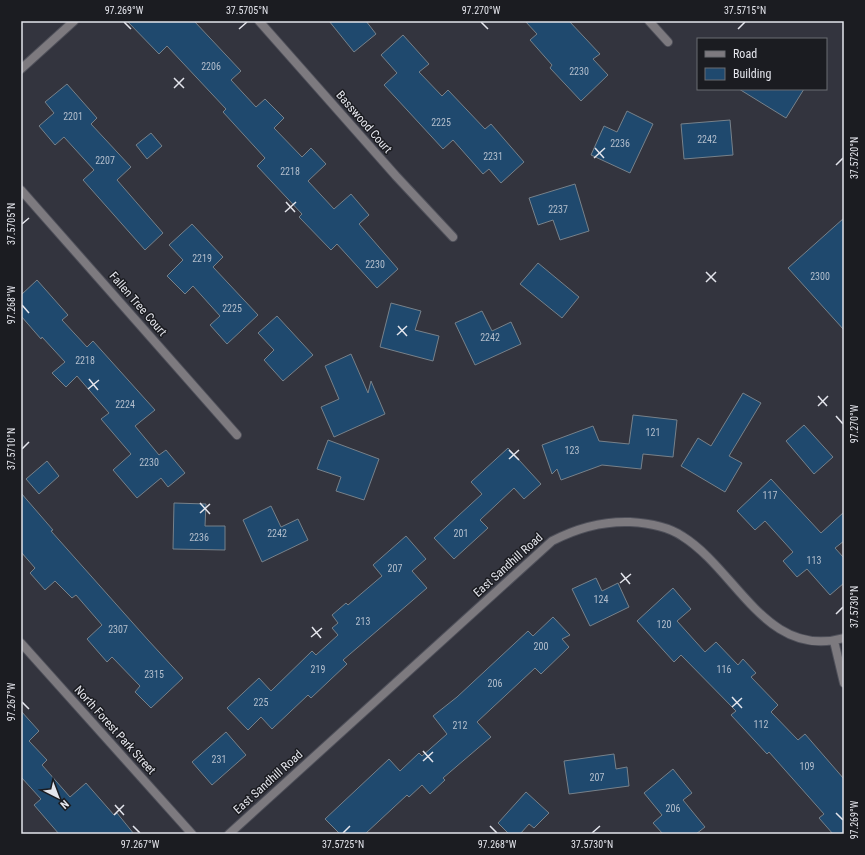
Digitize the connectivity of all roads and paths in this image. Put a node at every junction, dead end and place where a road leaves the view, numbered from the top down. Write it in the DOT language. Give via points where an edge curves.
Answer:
graph roads {
  1 [pos="74,21"];
  2 [pos="259,21"];
  3 [pos="649,21"];
  4 [pos="668,42"];
  5 [pos="21,69"];
  6 [pos="21,190"];
  7 [pos="452,238"];
  8 [pos="237,434"];
  9 [pos="844,638"];
  10 [pos="834,640"];
  11 [pos="21,643"];
  12 [pos="844,683"];
  13 [pos="192,834"];
  14 [pos="229,834"];
  1 -- 5 [label="street"];
  2 -- 7 [label="street, Basswood Court"];
  3 -- 4 [label="street"];
  6 -- 8 [label="street, Fallen Tree Court"];
  9 -- 10 [label="street, East Sandhill Road"];
  10 -- 12 [label="street"];
  10 -- 14 [label="street, East Sandhill Road" via="811,642 789,636 771,624 708,558 681,535 666,528 616,521 579,528 552,541"];
  11 -- 13 [label="street, North Forest Park Street"];
}
